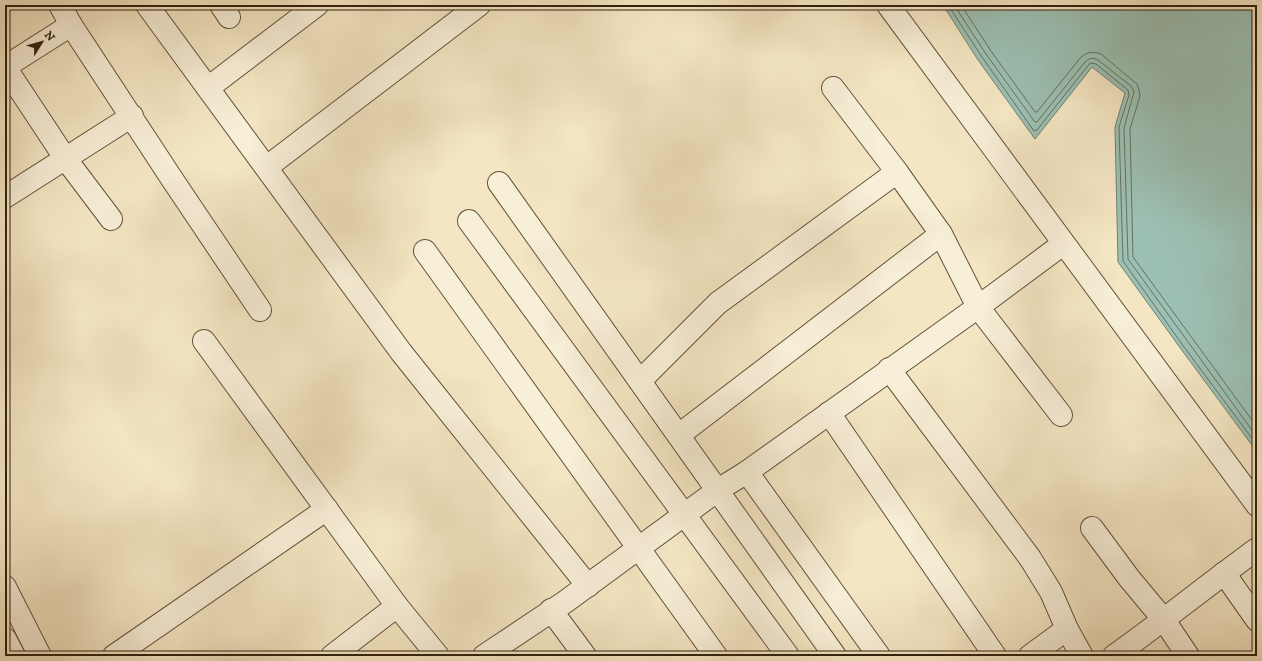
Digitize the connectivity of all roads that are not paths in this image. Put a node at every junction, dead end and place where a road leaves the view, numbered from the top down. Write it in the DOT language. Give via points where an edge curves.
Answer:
graph roads {
  1 [pos="60,5"];
  2 [pos="147,5"];
  3 [pos="888,5"];
  4 [pos="467,8"];
  5 [pos="303,9"];
  6 [pos="71,25"];
  7 [pos="5,67"];
  8 [pos="208,88"];
  9 [pos="833,88"];
  10 [pos="132,116"];
  11 [pos="65,158"];
  12 [pos="267,167"];
  13 [pos="897,172"];
  14 [pos="499,183"];
  15 [pos="5,196"];
  16 [pos="111,219"];
  17 [pos="469,222"];
  18 [pos="941,234"];
  19 [pos="1063,244"];
  20 [pos="425,251"];
  21 [pos="978,307"];
  22 [pos="260,310"];
  23 [pos="204,342"];
  24 [pos="889,369"];
  25 [pos="640,381"];
  26 [pos="829,413"];
  27 [pos="1061,415"];
  28 [pos="678,435"];
  29 [pos="747,472"];
  30 [pos="718,490"];
  31 [pos="1257,505"];
  32 [pos="328,509"];
  33 [pos="685,516"];
  34 [pos="1092,528"];
  35 [pos="640,548"];
  36 [pos="1257,549"];
  37 [pos="1224,573"];
  38 [pos="588,586"];
  39 [pos="5,587"];
  40 [pos="397,606"];
  41 [pos="551,610"];
  42 [pos="1164,620"];
  43 [pos="1257,620"];
  44 [pos="1067,628"];
  45 [pos="5,639"];
  46 [pos="338,654"];
  47 [pos="14,656"];
  48 [pos="40,656"];
  49 [pos="114,656"];
  50 [pos="438,656"];
  51 [pos="484,656"];
  52 [pos="584,656"];
  53 [pos="716,656"];
  54 [pos="788,656"];
  55 [pos="835,656"];
  56 [pos="879,656"];
  57 [pos="995,656"];
  58 [pos="1030,656"];
  59 [pos="1082,656"];
  60 [pos="1114,656"];
  61 [pos="1188,656"];
  1 -- 6 [label="street"];
  2 -- 8 [label="street"];
  3 -- 19 [label="street"];
  4 -- 12 [label="street"];
  5 -- 8 [label="street"];
  6 -- 7 [label="street"];
  6 -- 10 [label="street"];
  7 -- 11 [label="street"];
  8 -- 12 [label="street"];
  9 -- 13 [label="street"];
  10 -- 11 [label="street"];
  10 -- 22 [label="street"];
  11 -- 15 [label="street"];
  11 -- 16 [label="street"];
  12 -- 38 [label="street" via="401,352"];
  13 -- 18 [label="street"];
  13 -- 25 [label="street" via="718,303"];
  14 -- 25 [label="street"];
  17 -- 33 [label="street"];
  18 -- 21 [label="street"];
  18 -- 28 [label="street"];
  19 -- 21 [label="street"];
  19 -- 31 [label="street"];
  20 -- 35 [label="street"];
  21 -- 24 [label="street"];
  21 -- 27 [label="street"];
  23 -- 32 [label="street"];
  24 -- 26 [label="street"];
  24 -- 44 [label="street" via="1030,558 1051,592"];
  25 -- 28 [label="street"];
  26 -- 29 [label="street"];
  26 -- 57 [label="street"];
  28 -- 30 [label="street"];
  29 -- 30 [label="street"];
  29 -- 56 [label="street"];
  30 -- 33 [label="street"];
  30 -- 55 [label="street"];
  32 -- 40 [label="street"];
  32 -- 49 [label="street"];
  33 -- 35 [label="street"];
  33 -- 54 [label="street"];
  34 -- 42 [label="street"];
  35 -- 38 [label="street"];
  35 -- 53 [label="street"];
  36 -- 37 [label="street"];
  37 -- 42 [label="street"];
  37 -- 43 [label="street"];
  38 -- 41 [label="street"];
  39 -- 48 [label="street"];
  40 -- 46 [label="street"];
  40 -- 50 [label="street"];
  41 -- 51 [label="street"];
  41 -- 52 [label="street"];
  42 -- 60 [label="street"];
  42 -- 61 [label="street"];
  44 -- 58 [label="street"];
  44 -- 59 [label="street"];
  45 -- 47 [label="street"];
}
